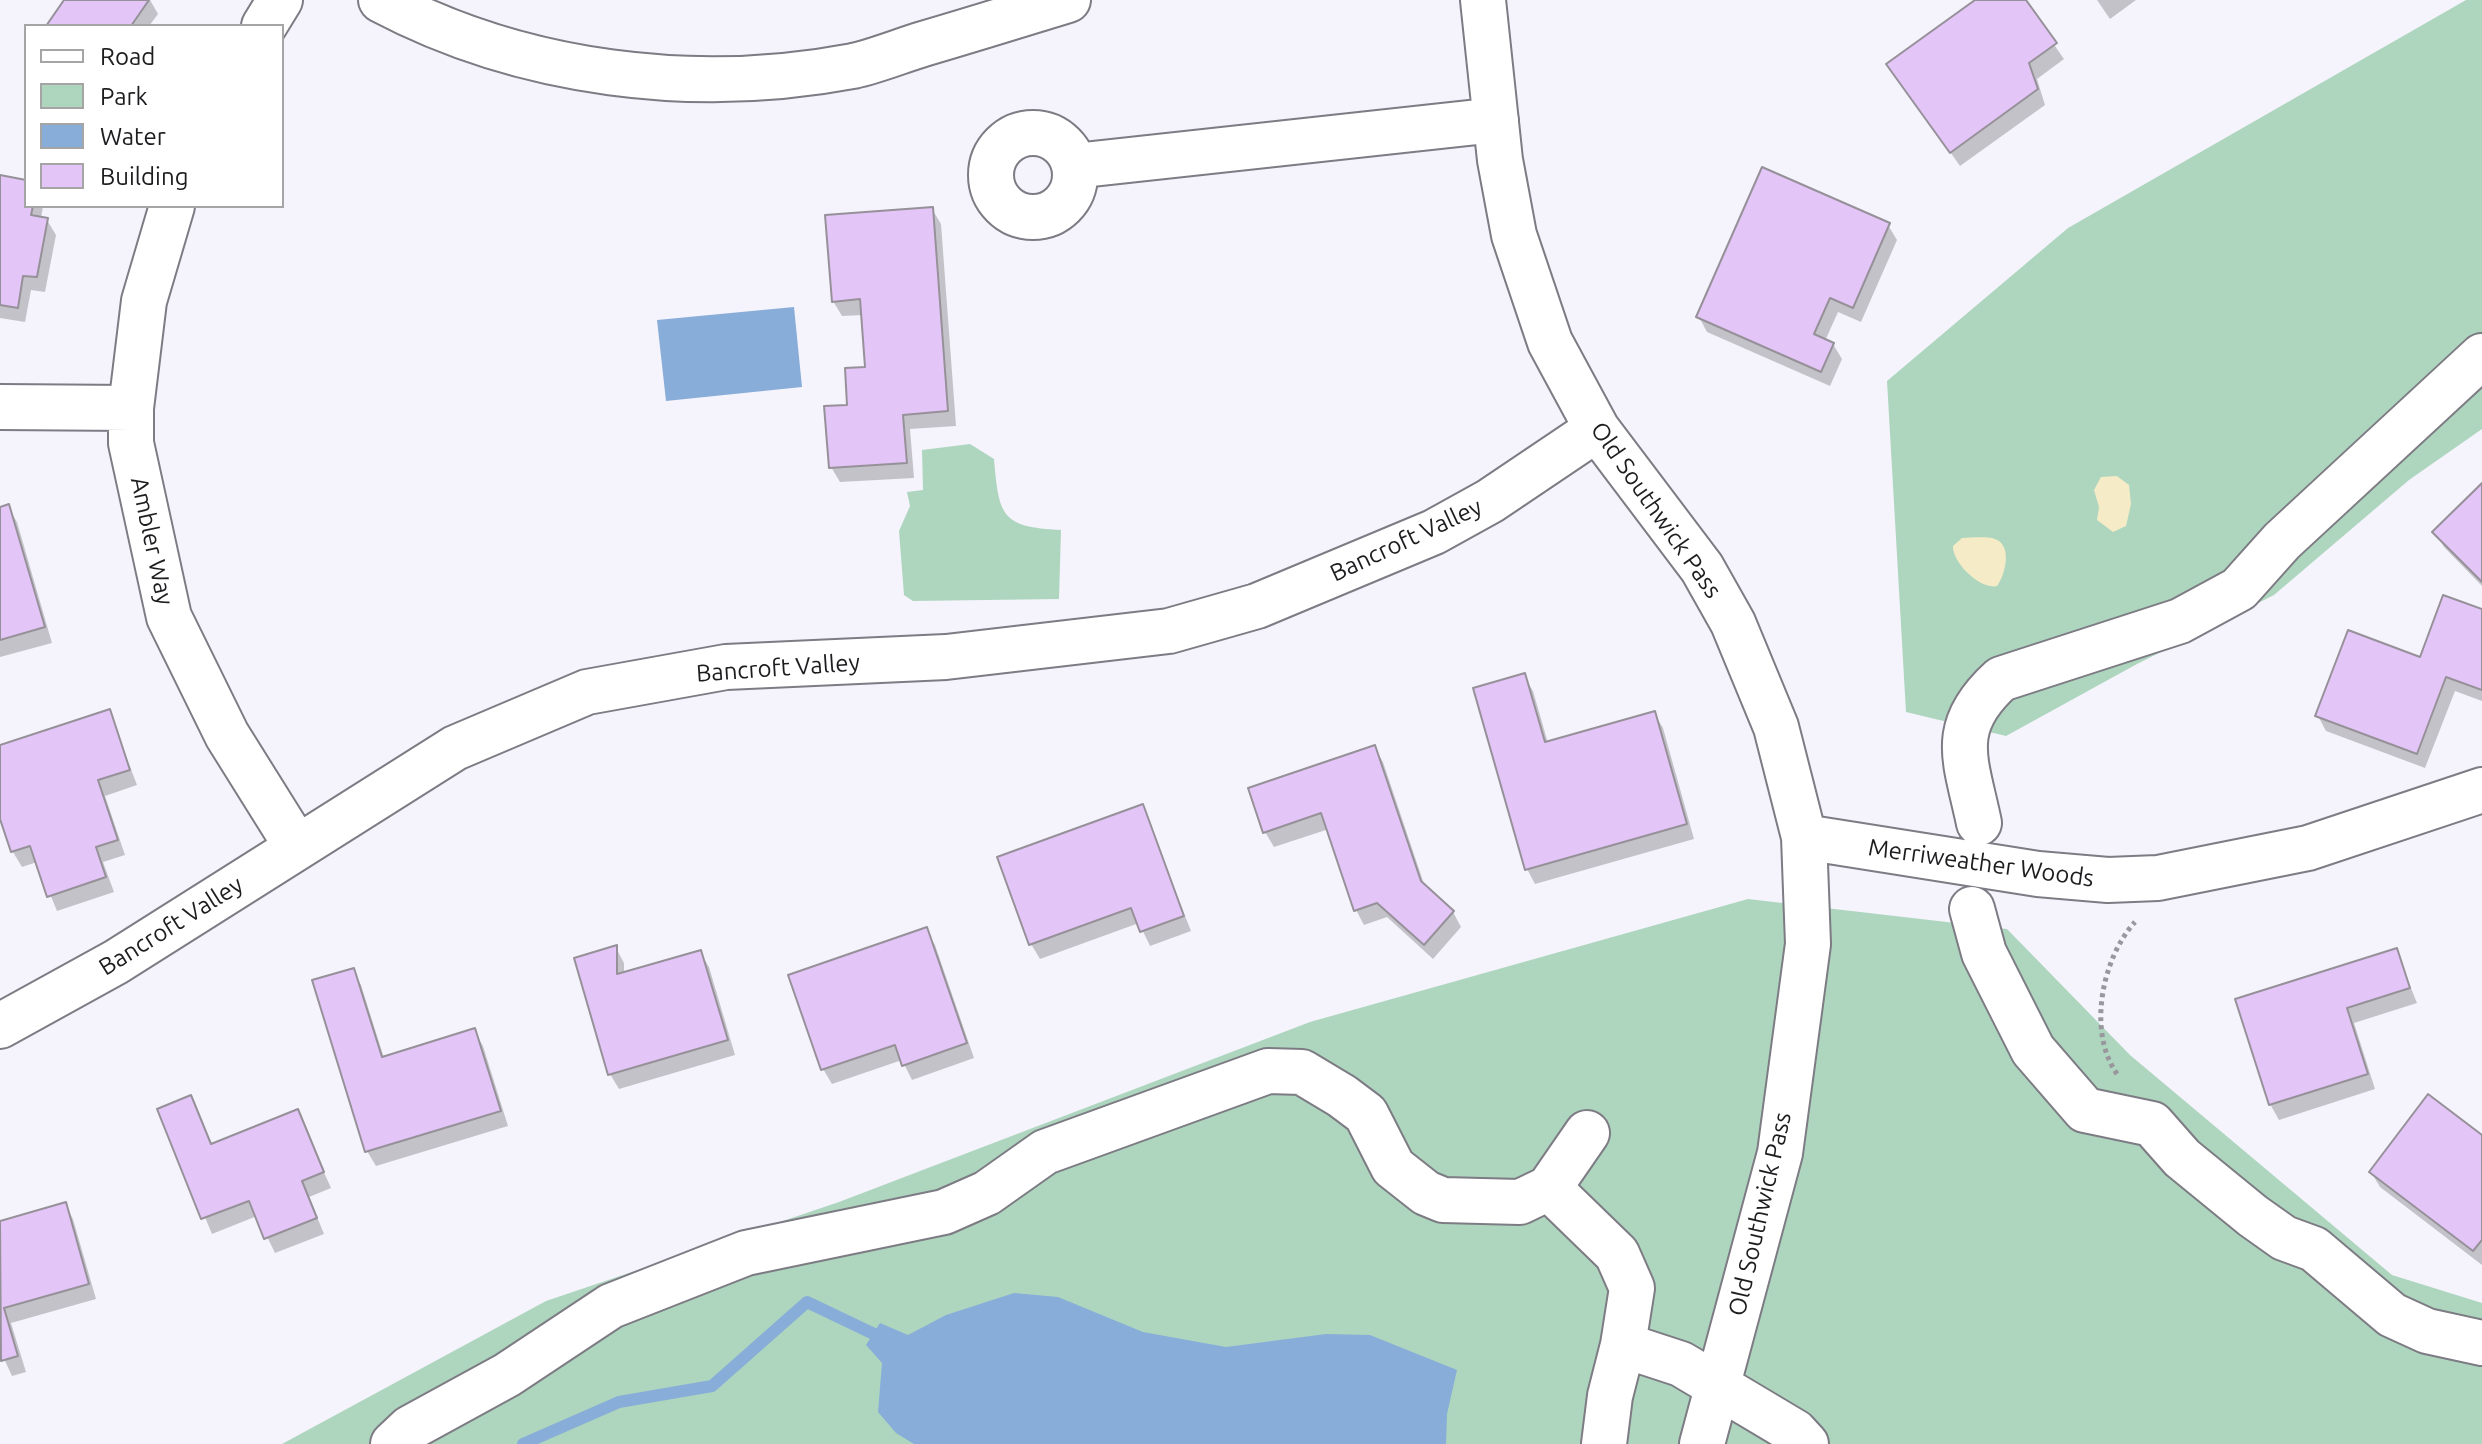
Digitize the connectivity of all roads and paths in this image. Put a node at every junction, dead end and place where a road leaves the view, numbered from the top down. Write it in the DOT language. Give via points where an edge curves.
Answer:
graph roads {
  1 [pos="280,0"];
  2 [pos="381,0"];
  3 [pos="1068,0"];
  4 [pos="1483,0"];
  5 [pos="265,24"];
  6 [pos="1496,120"];
  7 [pos="1074,166"];
  8 [pos="171,208"];
  9 [pos="2482,356"];
  10 [pos="0,407"];
  11 [pos="131,408"];
  12 [pos="1597,429"];
  13 [pos="2482,790"];
  14 [pos="1979,823"];
  15 [pos="1804,837"];
  16 [pos="297,847"];
  17 [pos="1972,909"];
  18 [pos="2140,918"];
  19 [pos="0,1026"];
  20 [pos="2152,1124"];
  21 [pos="1587,1133"];
  22 [pos="1549,1188"];
  23 [pos="2482,1343"];
  24 [pos="1623,1345"];
  25 [pos="1717,1388"];
  26 [pos="393,1444"];
  27 [pos="1604,1444"];
  28 [pos="1702,1444"];
  29 [pos="1806,1444"];
  1 -- 5 [label="street"];
  2 -- 3 [label="street" via="423,22 518,55 622,75 740,78 854,65"];
  4 -- 6 [label="street, Old Southwick Pass"];
  6 -- 7 [label="street"];
  6 -- 12 [label="street, Old Southwick Pass" via="1514,235 1550,342"];
  8 -- 11 [label="street, Ambler Way" via="144,301"];
  9 -- 14 [label="street" via="2282,541 2239,589 2180,621 2001,679 1980,698 1962,741"];
  10 -- 11 [label="street"];
  11 -- 16 [label="street, Ambler Way" via="131,443 169,617 227,735"];
  12 -- 15 [label="street, Old Southwick Pass" via="1702,568 1733,623 1776,727"];
  12 -- 16 [label="street, Bancroft Valley" via="1434,532 1257,606 1169,631 1104,641 946,657 726,667 587,692 455,748"];
  13 -- 15 [label="street, Merriweather Woods" via="2308,848 2158,878 2038,874"];
  15 -- 25 [label="street, Old Southwick Pass" via="1808,944 1780,1153"];
  16 -- 19 [label="street, Bancroft Valley" via="116,962"];
  17 -- 20 [label="street" via="1984,953 2033,1050 2085,1110"];
  18 -- 20 [label="path" via="2131,925 2108,971 2102,1019 2112,1068"];
  20 -- 23 [label="street" via="2182,1158 2253,1216 2284,1238 2314,1249 2392,1315 2427,1331"];
  21 -- 22 [label="street"];
  22 -- 24 [label="street" via="1617,1254 1632,1288"];
  22 -- 26 [label="street" via="1520,1202 1443,1200 1426,1193 1393,1167 1366,1114 1302,1072 1268,1071 1045,1152 987,1193 944,1212 746,1253 611,1306 507,1375 410,1428"];
  24 -- 25 [label="street" via="1681,1364"];
  24 -- 27 [label="street"];
  25 -- 28 [label="street, Old Southwick Pass"];
  25 -- 29 [label="street" via="1795,1432"];
}
